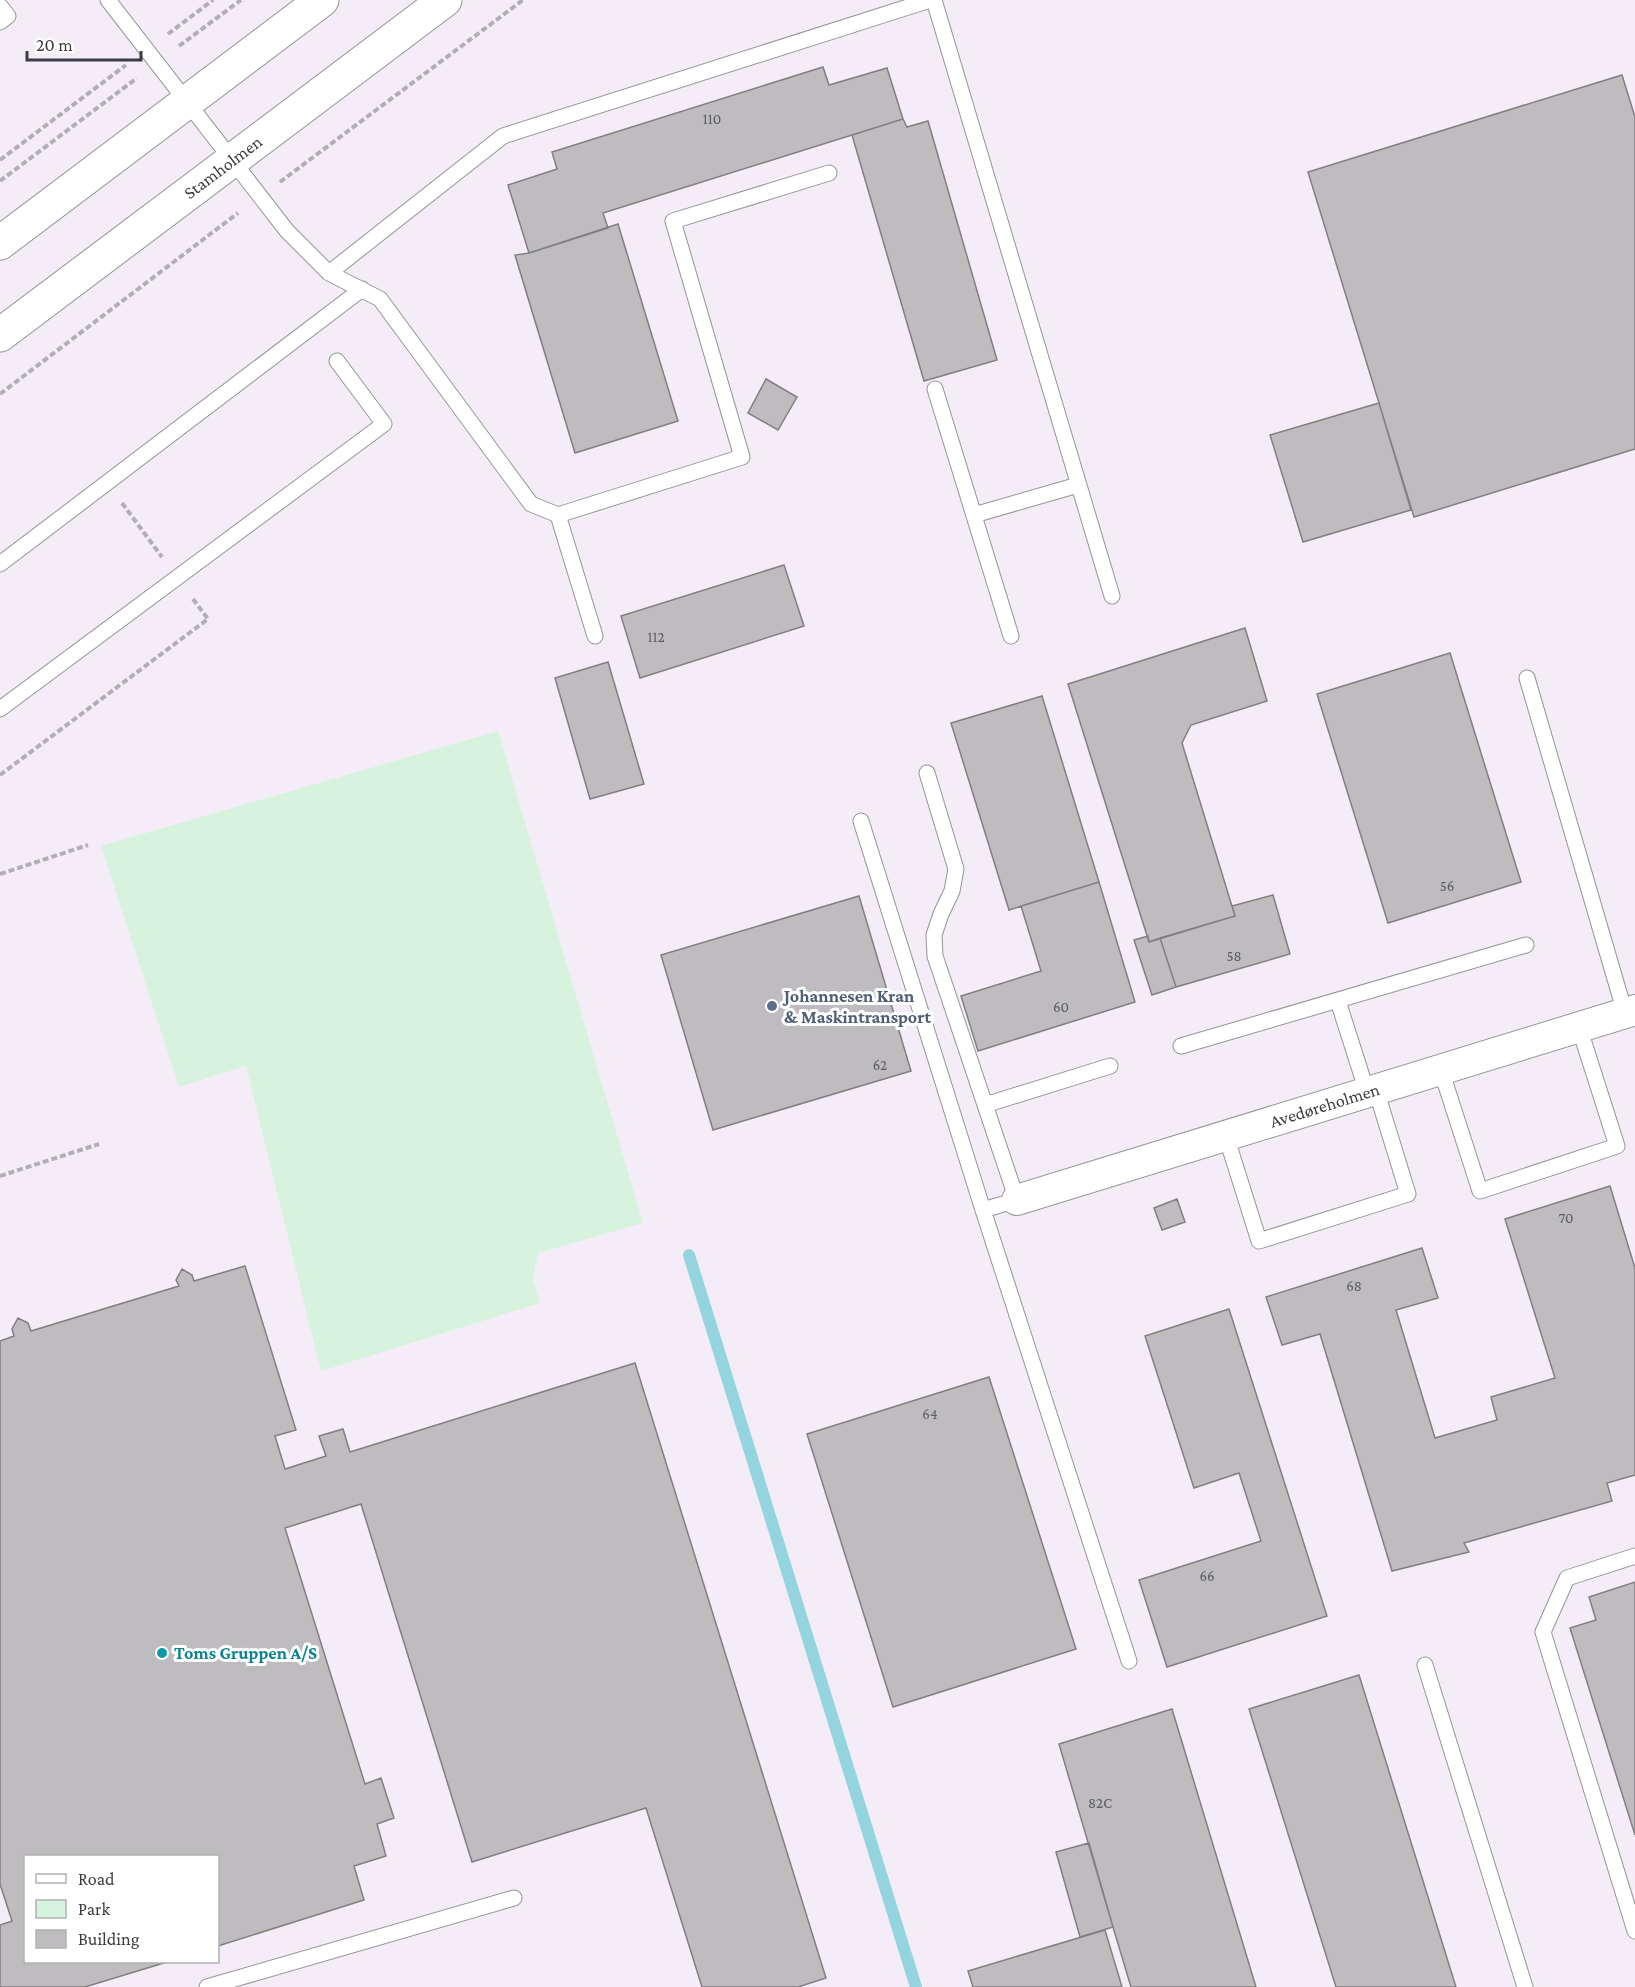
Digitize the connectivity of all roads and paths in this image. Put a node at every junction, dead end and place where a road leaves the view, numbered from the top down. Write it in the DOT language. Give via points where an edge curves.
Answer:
graph roads {
  1 [pos="108,0"];
  2 [pos="213,0"];
  3 [pos="240,0"];
  4 [pos="322,0"];
  5 [pos="445,0"];
  6 [pos="932,0"];
  7 [pos="0,6"];
  8 [pos="0,22"];
  9 [pos="146,50"];
  10 [pos="156,63"];
  11 [pos="187,102"];
  12 [pos="0,160"];
  13 [pos="232,161"];
  14 [pos="829,173"];
  15 [pos="0,181"];
  16 [pos="0,243"];
  17 [pos="329,273"];
  18 [pos="362,289"];
  19 [pos="0,335"];
  20 [pos="337,362"];
  21 [pos="935,389"];
  22 [pos="1078,485"];
  23 [pos="558,515"];
  24 [pos="974,515"];
  25 [pos="0,564"];
  26 [pos="1112,596"];
  27 [pos="595,636"];
  28 [pos="1011,636"];
  29 [pos="1527,678"];
  30 [pos="0,709"];
  31 [pos="927,773"];
  32 [pos="861,820"];
  33 [pos="88,845"];
  34 [pos="0,874"];
  35 [pos="1526,945"];
  36 [pos="1338,1001"];
  37 [pos="1630,1012"];
  38 [pos="1579,1027"];
  39 [pos="1181,1046"];
  40 [pos="1110,1066"];
  41 [pos="1441,1070"];
  42 [pos="1371,1091"];
  43 [pos="985,1105"];
  44 [pos="1226,1136"];
  45 [pos="99,1144"];
  46 [pos="0,1176"];
  47 [pos="1017,1200"];
  48 [pos="983,1210"];
  49 [pos="1635,1556"];
  50 [pos="1129,1661"];
  51 [pos="1425,1665"];
  52 [pos="514,1898"];
  53 [pos="1635,1931"];
  54 [pos="207,1987"];
  55 [pos="1525,1987"];
  1 -- 9 [label="lane"];
  2 -- 9 [label="path"];
  3 -- 10 [label="path"];
  4 -- 11 [label="street"];
  5 -- 13 [label="street, Stamholmen"];
  6 -- 17 [label="lane" via="503,136"];
  6 -- 22 [label="lane"];
  7 -- 8 [label="lane" via="8,16"];
  9 -- 10 [label="lane"];
  9 -- 12 [label="path"];
  10 -- 11 [label="lane"];
  10 -- 15 [label="path"];
  11 -- 13 [label="lane"];
  11 -- 16 [label="street"];
  13 -- 17 [label="lane" via="287,231"];
  13 -- 19 [label="street, Stamholmen"];
  14 -- 23 [label="lane" via="672,221 742,457"];
  17 -- 18 [label="lane"];
  18 -- 23 [label="lane" via="380,299 531,504"];
  18 -- 25 [label="lane"];
  20 -- 30 [label="lane" via="384,424"];
  21 -- 24 [label="lane"];
  22 -- 24 [label="lane"];
  22 -- 26 [label="lane"];
  23 -- 27 [label="lane"];
  24 -- 28 [label="lane"];
  29 -- 37 [label="lane"];
  31 -- 43 [label="lane" via="956,869 952,891 934,935 935,956"];
  32 -- 48 [label="lane"];
  33 -- 34 [label="path"];
  35 -- 36 [label="lane"];
  36 -- 39 [label="lane"];
  36 -- 42 [label="lane"];
  37 -- 38 [label="street, Avedøreholmen"];
  38 -- 41 [label="street, Avedøreholmen"];
  38 -- 41 [label="lane" via="1617,1146 1480,1191"];
  40 -- 43 [label="lane"];
  41 -- 42 [label="street, Avedøreholmen"];
  42 -- 44 [label="street, Avedøreholmen"];
  42 -- 44 [label="lane" via="1408,1194 1259,1241"];
  43 -- 47 [label="lane"];
  44 -- 47 [label="street, Avedøreholmen"];
  45 -- 46 [label="path"];
  47 -- 48 [label="lane"];
  48 -- 50 [label="lane"];
  49 -- 53 [label="lane" via="1567,1578 1543,1632"];
  51 -- 55 [label="lane"];
  52 -- 54 [label="lane"];
}
